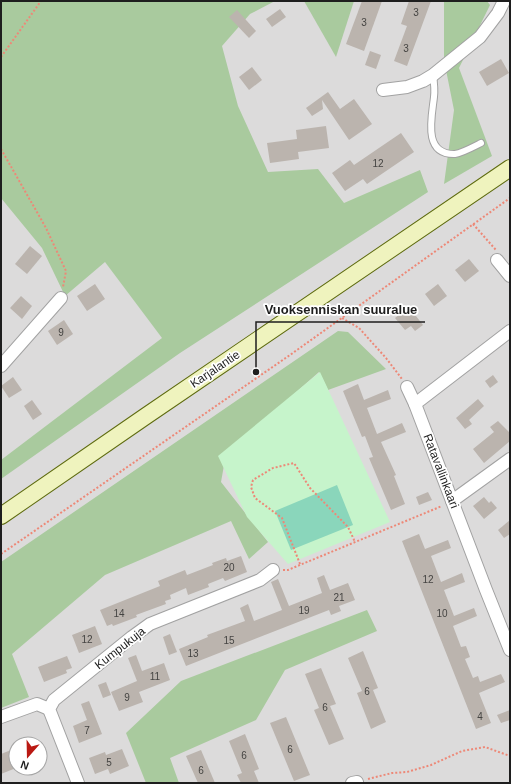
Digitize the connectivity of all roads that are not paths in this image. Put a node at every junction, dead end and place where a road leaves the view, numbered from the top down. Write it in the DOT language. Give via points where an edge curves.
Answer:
graph roads {
  1 [pos="504,1"];
  2 [pos="433,75"];
  3 [pos="383,90"];
  4 [pos="481,143"];
  5 [pos="510,168"];
  6 [pos="497,260"];
  7 [pos="510,276"];
  8 [pos="61,298"];
  9 [pos="510,331"];
  10 [pos="1,366"];
  11 [pos="407,387"];
  12 [pos="415,404"];
  13 [pos="510,459"];
  14 [pos="452,501"];
  15 [pos="1,516"];
  16 [pos="273,570"];
  17 [pos="510,650"];
  18 [pos="49,709"];
  19 [pos="1,717"];
  20 [pos="78,783"];
  1 -- 2 [label="street" via="480,37"];
  2 -- 3 [label="street" via="407,87"];
  2 -- 4 [label="lane" via="435,95 431,135 437,147 444,152 456,154"];
  5 -- 15 [label="main road, Karjalantie"];
  6 -- 7 [label="street"];
  8 -- 10 [label="street"];
  9 -- 12 [label="street"];
  11 -- 12 [label="street, Ratavallinkaari"];
  12 -- 14 [label="street, Ratavallinkaari"];
  13 -- 14 [label="street"];
  14 -- 17 [label="street, Ratavallinkaari"];
  16 -- 18 [label="street, Kumpukuja" via="260,580 150,624 54,700"];
  18 -- 19 [label="street" via="37,704"];
  18 -- 20 [label="street"];
}
